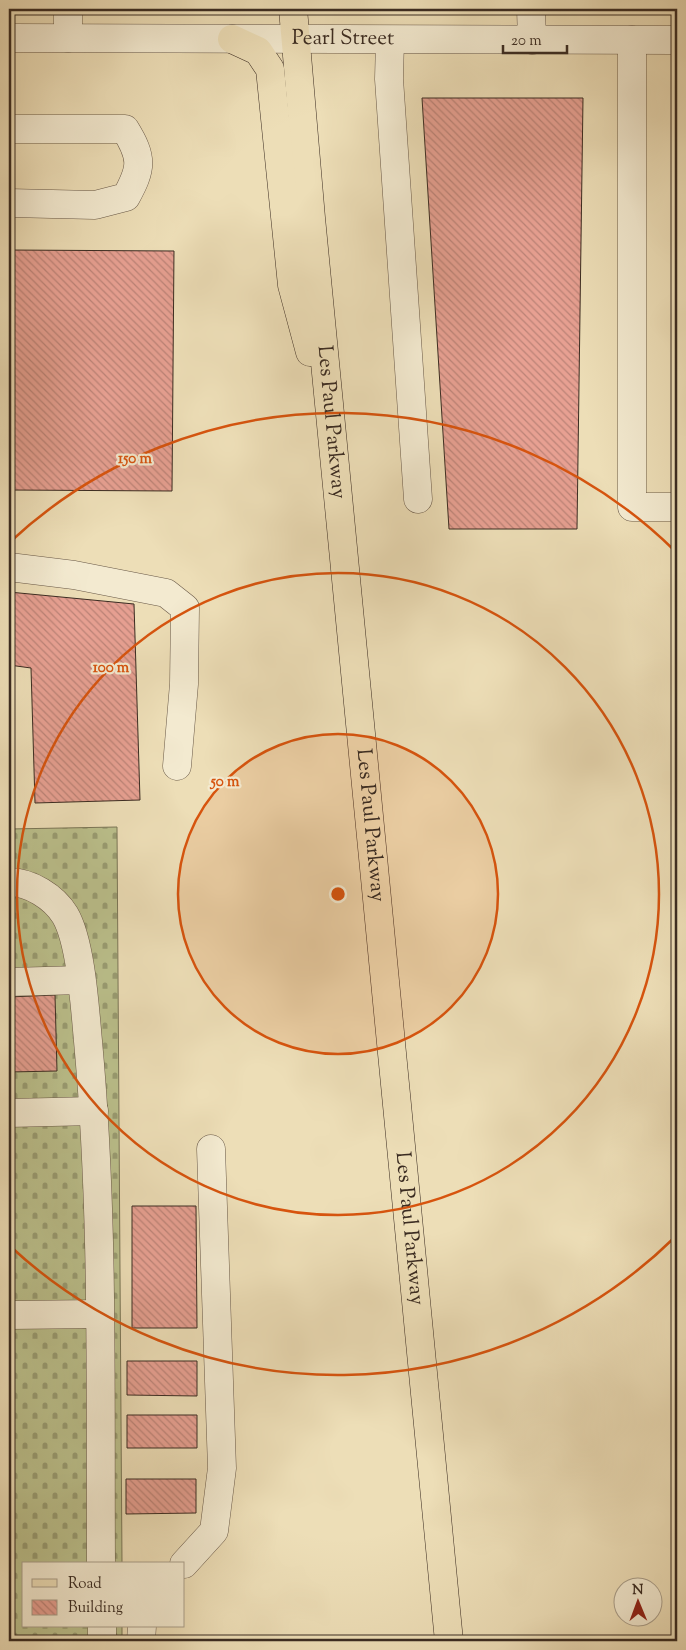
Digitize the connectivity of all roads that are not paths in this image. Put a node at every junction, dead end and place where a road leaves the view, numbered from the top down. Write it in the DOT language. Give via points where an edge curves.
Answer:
graph roads {
  1 [pos="68,9"];
  2 [pos="293,9"];
  3 [pos="531,9"];
  4 [pos="9,38"];
  5 [pos="68,38"];
  6 [pos="232,39"];
  7 [pos="296,40"];
  8 [pos="390,40"];
  9 [pos="532,40"];
  10 [pos="632,40"];
  11 [pos="677,40"];
  12 [pos="9,130"];
  13 [pos="9,203"];
  14 [pos="331,428"];
  15 [pos="418,499"];
  16 [pos="677,507"];
  17 [pos="9,567"];
  18 [pos="177,766"];
  19 [pos="9,882"];
  20 [pos="81,980"];
  21 [pos="9,982"];
  22 [pos="94,1111"];
  23 [pos="9,1112"];
  24 [pos="211,1149"];
  25 [pos="99,1314"];
  26 [pos="9,1315"];
  27 [pos="101,1562"];
  28 [pos="185,1563"];
  29 [pos="445,1603"];
  30 [pos="102,1628"];
  31 [pos="142,1628"];
  32 [pos="102,1641"];
  33 [pos="141,1641"];
  34 [pos="449,1641"];
  35 [pos="466,1641"];
  1 -- 5 [label="street"];
  2 -- 7 [label="main road, Les Paul Parkway"];
  3 -- 9 [label="street"];
  4 -- 5 [label="street, Pearl Street"];
  5 -- 6 [label="street, Pearl Street"];
  6 -- 7 [label="street, Pearl Street"];
  6 -- 14 [label="main road" via="258,51 270,69 292,285"];
  7 -- 8 [label="street, Pearl Street"];
  7 -- 14 [label="main road, Les Paul Parkway"];
  8 -- 9 [label="street, Pearl Street"];
  8 -- 15 [label="street" via="389,79"];
  9 -- 10 [label="street, Pearl Street"];
  10 -- 11 [label="street, Pearl Street"];
  10 -- 16 [label="street" via="632,507"];
  12 -- 13 [label="street" via="125,129 137,148 138,175 126,197 95,205"];
  14 -- 29 [label="main road, Les Paul Parkway"];
  17 -- 18 [label="street" via="74,575 166,593 185,608 184,684"];
  19 -- 20 [label="street" via="19,882 37,890 65,915 72,931"];
  20 -- 21 [label="street"];
  20 -- 22 [label="street"];
  22 -- 23 [label="street"];
  22 -- 25 [label="street"];
  24 -- 28 [label="street" via="222,1468 214,1531"];
  25 -- 26 [label="street"];
  25 -- 27 [label="street"];
  29 -- 34 [label="main road, Les Paul Parkway"];
  29 -- 35 [label="main road" via="456,1630"];
  30 -- 32 [label="street"];
  31 -- 33 [label="street"];
}
